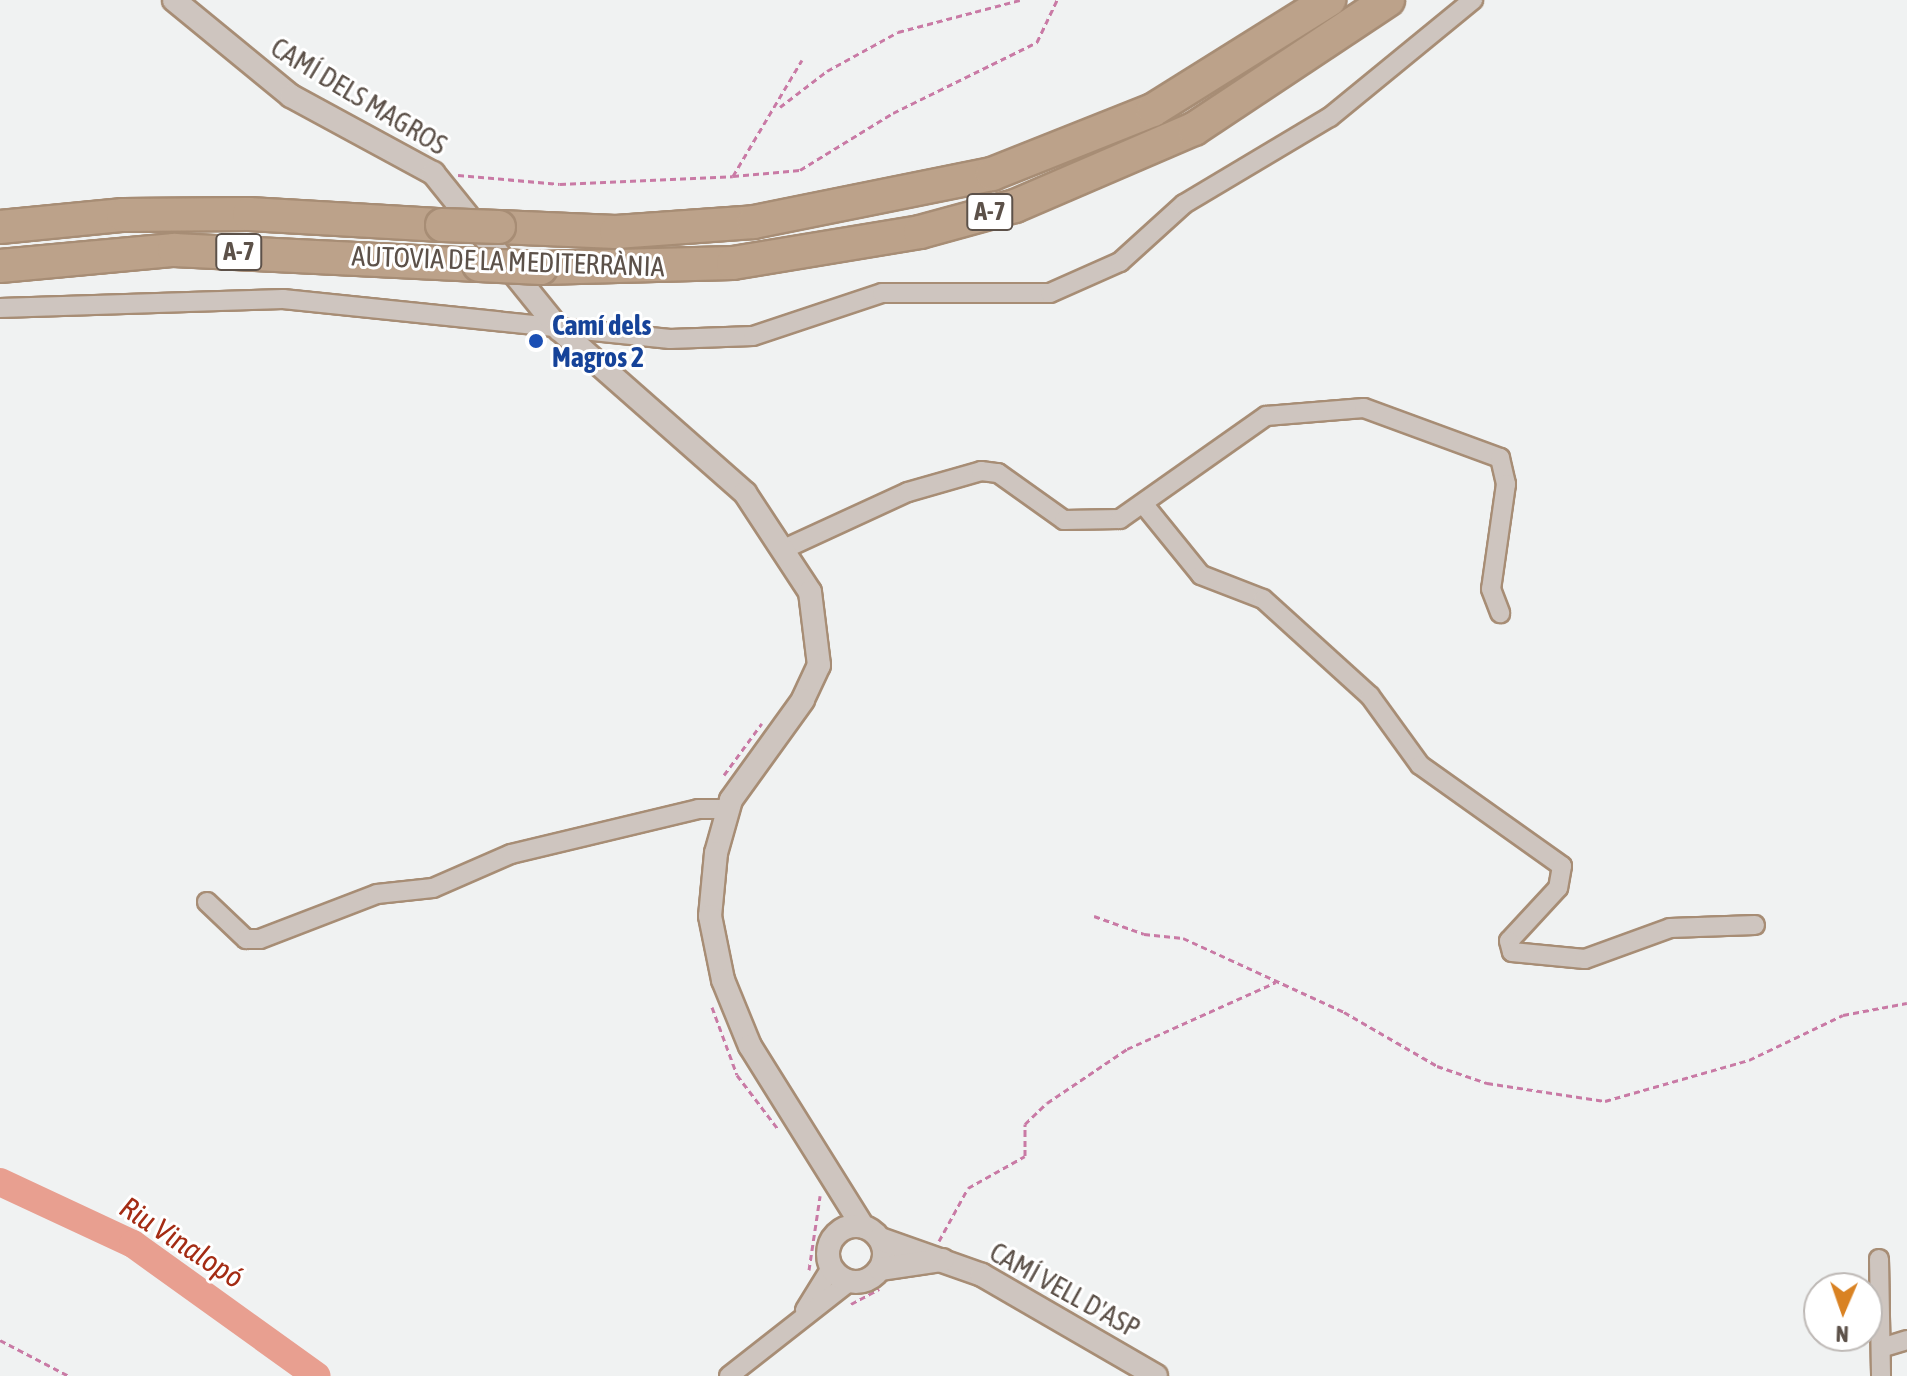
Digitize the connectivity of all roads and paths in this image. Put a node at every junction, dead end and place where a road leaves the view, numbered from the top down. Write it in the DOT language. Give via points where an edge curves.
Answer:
graph roads {
  1 [pos="174,0"];
  2 [pos="1020,0"];
  3 [pos="1056,0"];
  4 [pos="1329,0"];
  5 [pos="1388,0"];
  6 [pos="1473,0"];
  7 [pos="802,60"];
  8 [pos="776,110"];
  9 [pos="433,173"];
  10 [pos="733,176"];
  11 [pos="0,227"];
  12 [pos="0,266"];
  13 [pos="0,308"];
  14 [pos="559,329"];
  15 [pos="1145,506"];
  16 [pos="784,549"];
  17 [pos="1500,613"];
  18 [pos="772,711"];
  19 [pos="718,809"];
  20 [pos="207,902"];
  21 [pos="1094,916"];
  22 [pos="1755,925"];
  23 [pos="1276,982"];
  24 [pos="710,999"];
  25 [pos="1907,1003"];
  26 [pos="787,1142"];
  27 [pos="824,1182"];
  28 [pos="871,1233"];
  29 [pos="835,1235"];
  30 [pos="939,1257"];
  31 [pos="1879,1259"];
  32 [pos="831,1268"];
  33 [pos="1879,1272"];
  34 [pos="881,1278"];
  35 [pos="849,1282"];
  36 [pos="819,1298"];
  37 [pos="0,1340"];
  38 [pos="1907,1340"];
  39 [pos="1883,1347"];
  40 [pos="1881,1352"];
  41 [pos="69,1376"];
  42 [pos="729,1376"];
  43 [pos="1156,1376"];
  44 [pos="1881,1376"];
  1 -- 9 [label="street, CAMÍ DELS MAGROS" via="291,96"];
  2 -- 8 [label="path" via="898,32 827,71"];
  3 -- 10 [label="path" via="1037,42 893,113 800,170"];
  4 -- 11 [label="highway, AUTOVIA DE LA MEDITERRÀNIA / A-7, bridge" via="1153,110 992,174 754,222 616,232 249,214 123,215"];
  5 -- 12 [label="highway, AUTOVIA DE LA MEDITERRÀNIA / A-7, bridge" via="1194,129 1015,206 905,235 733,263 541,268 174,250"];
  6 -- 14 [label="street" via="1330,117 1184,204 1120,262 1082,284 1050,293 882,293 753,336"];
  7 -- 8 [label="path"];
  8 -- 10 [label="path"];
  9 -- 10 [label="path" via="560,184"];
  9 -- 14 [label="street, CAMÍ DELS MAGROS"];
  13 -- 14 [label="street" via="283,299"];
  14 -- 16 [label="street, CAMÍ DELS MAGROS" via="714,460"];
  15 -- 16 [label="street" via="1120,519 1064,520 998,473 981,471 908,492"];
  15 -- 17 [label="street" via="1222,441 1266,416 1364,408 1500,458 1506,484 1491,589"];
  15 -- 22 [label="street" via="1201,575 1263,599 1370,696 1420,765 1562,866 1558,888 1509,941 1512,952 1585,959 1670,928"];
  16 -- 19 [label="street, CAMÍ DELS MAGROS" via="815,606 819,665"];
  18 -- 19 [label="path" via="727,768"];
  19 -- 20 [label="street" via="511,854 433,888 377,894 260,939 246,939"];
  19 -- 27 [label="street, CAMÍ DELS MAGROS" via="710,916 723,980"];
  21 -- 23 [label="path" via="1183,938"];
  23 -- 25 [label="path" via="1437,1066 1487,1083 1605,1101 1749,1060 1843,1015"];
  23 -- 30 [label="path" via="1127,1049 1047,1103 1025,1124 1025,1156 968,1188 948,1216"];
  24 -- 26 [label="path" via="737,1075"];
  27 -- 28 [label="street, CAMÍ DELS MAGROS"];
  27 -- 29 [label="street, CAMÍ DELS MAGROS"];
  27 -- 36 [label="path" via="808,1281"];
  28 -- 29 [label="street"];
  28 -- 30 [label="street, CAMÍ VELL D'ASP"];
  28 -- 34 [label="street"];
  29 -- 32 [label="street, CAMÍ DELS MAGROS" via="827,1253"];
  30 -- 34 [label="street, CAMÍ VELL D'ASP"];
  30 -- 43 [label="street, CAMÍ VELL D'ASP"];
  31 -- 33 [label="street"];
  32 -- 35 [label="street"];
  32 -- 36 [label="street"];
  34 -- 35 [label="street, CAMÍ VELL D'ASP"];
  34 -- 36 [label="path" via="844,1306"];
  35 -- 36 [label="street"];
  36 -- 42 [label="street" via="796,1324"];
  37 -- 41 [label="path"];
  38 -- 39 [label="street"];
  40 -- 44 [label="street"];
}
